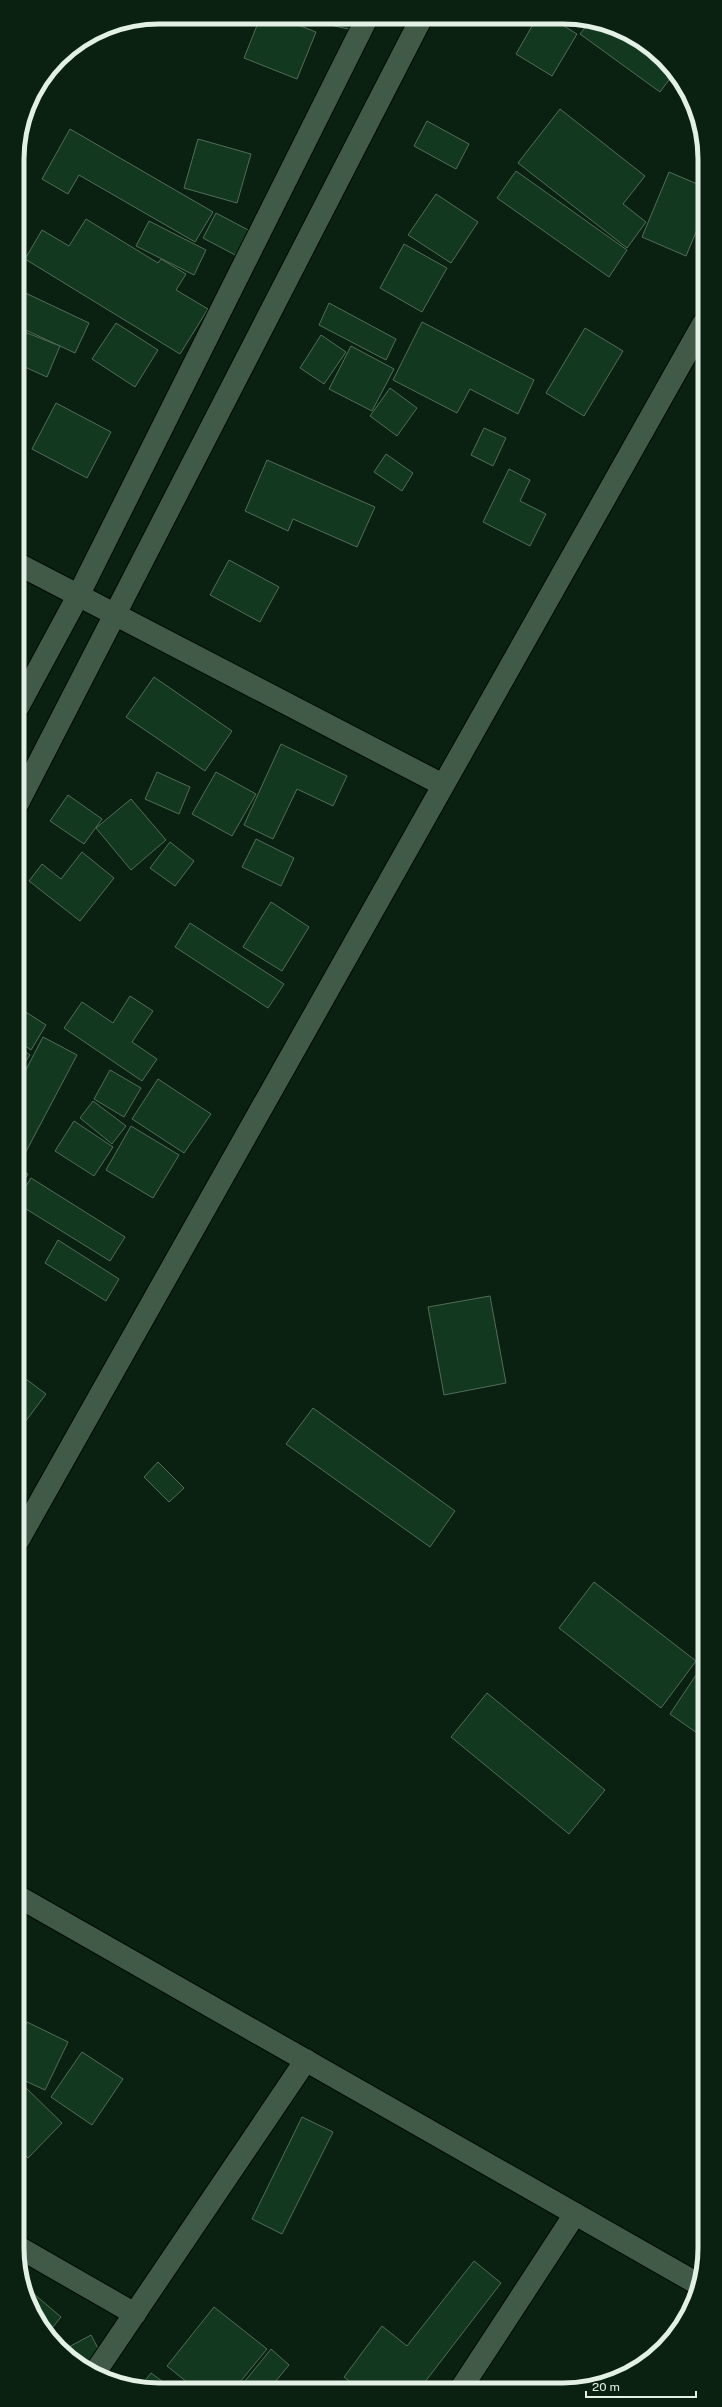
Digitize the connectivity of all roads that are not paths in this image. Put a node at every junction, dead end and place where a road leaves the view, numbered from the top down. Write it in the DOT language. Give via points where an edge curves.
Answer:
graph roads {
  1 [pos="364,24"];
  2 [pos="418,24"];
  3 [pos="698,331"];
  4 [pos="24,567"];
  5 [pos="78,596"];
  6 [pos="114,615"];
  7 [pos="24,697"];
  8 [pos="443,785"];
  9 [pos="24,791"];
  10 [pos="24,1530"];
  11 [pos="24,1900"];
  12 [pos="306,2060"];
  13 [pos="575,2214"];
  14 [pos="24,2250"];
  15 [pos="693,2281"];
  16 [pos="135,2314"];
  17 [pos="98,2368"];
  18 [pos="465,2383"];
  1 -- 5 [label="street"];
  2 -- 6 [label="street"];
  3 -- 8 [label="street"];
  4 -- 5 [label="street"];
  5 -- 6 [label="street"];
  5 -- 7 [label="street"];
  6 -- 8 [label="street"];
  6 -- 9 [label="street"];
  8 -- 10 [label="street"];
  11 -- 12 [label="street"];
  12 -- 13 [label="street"];
  12 -- 16 [label="street"];
  13 -- 15 [label="street"];
  13 -- 18 [label="street"];
  14 -- 16 [label="street"];
  16 -- 17 [label="street"];
}
